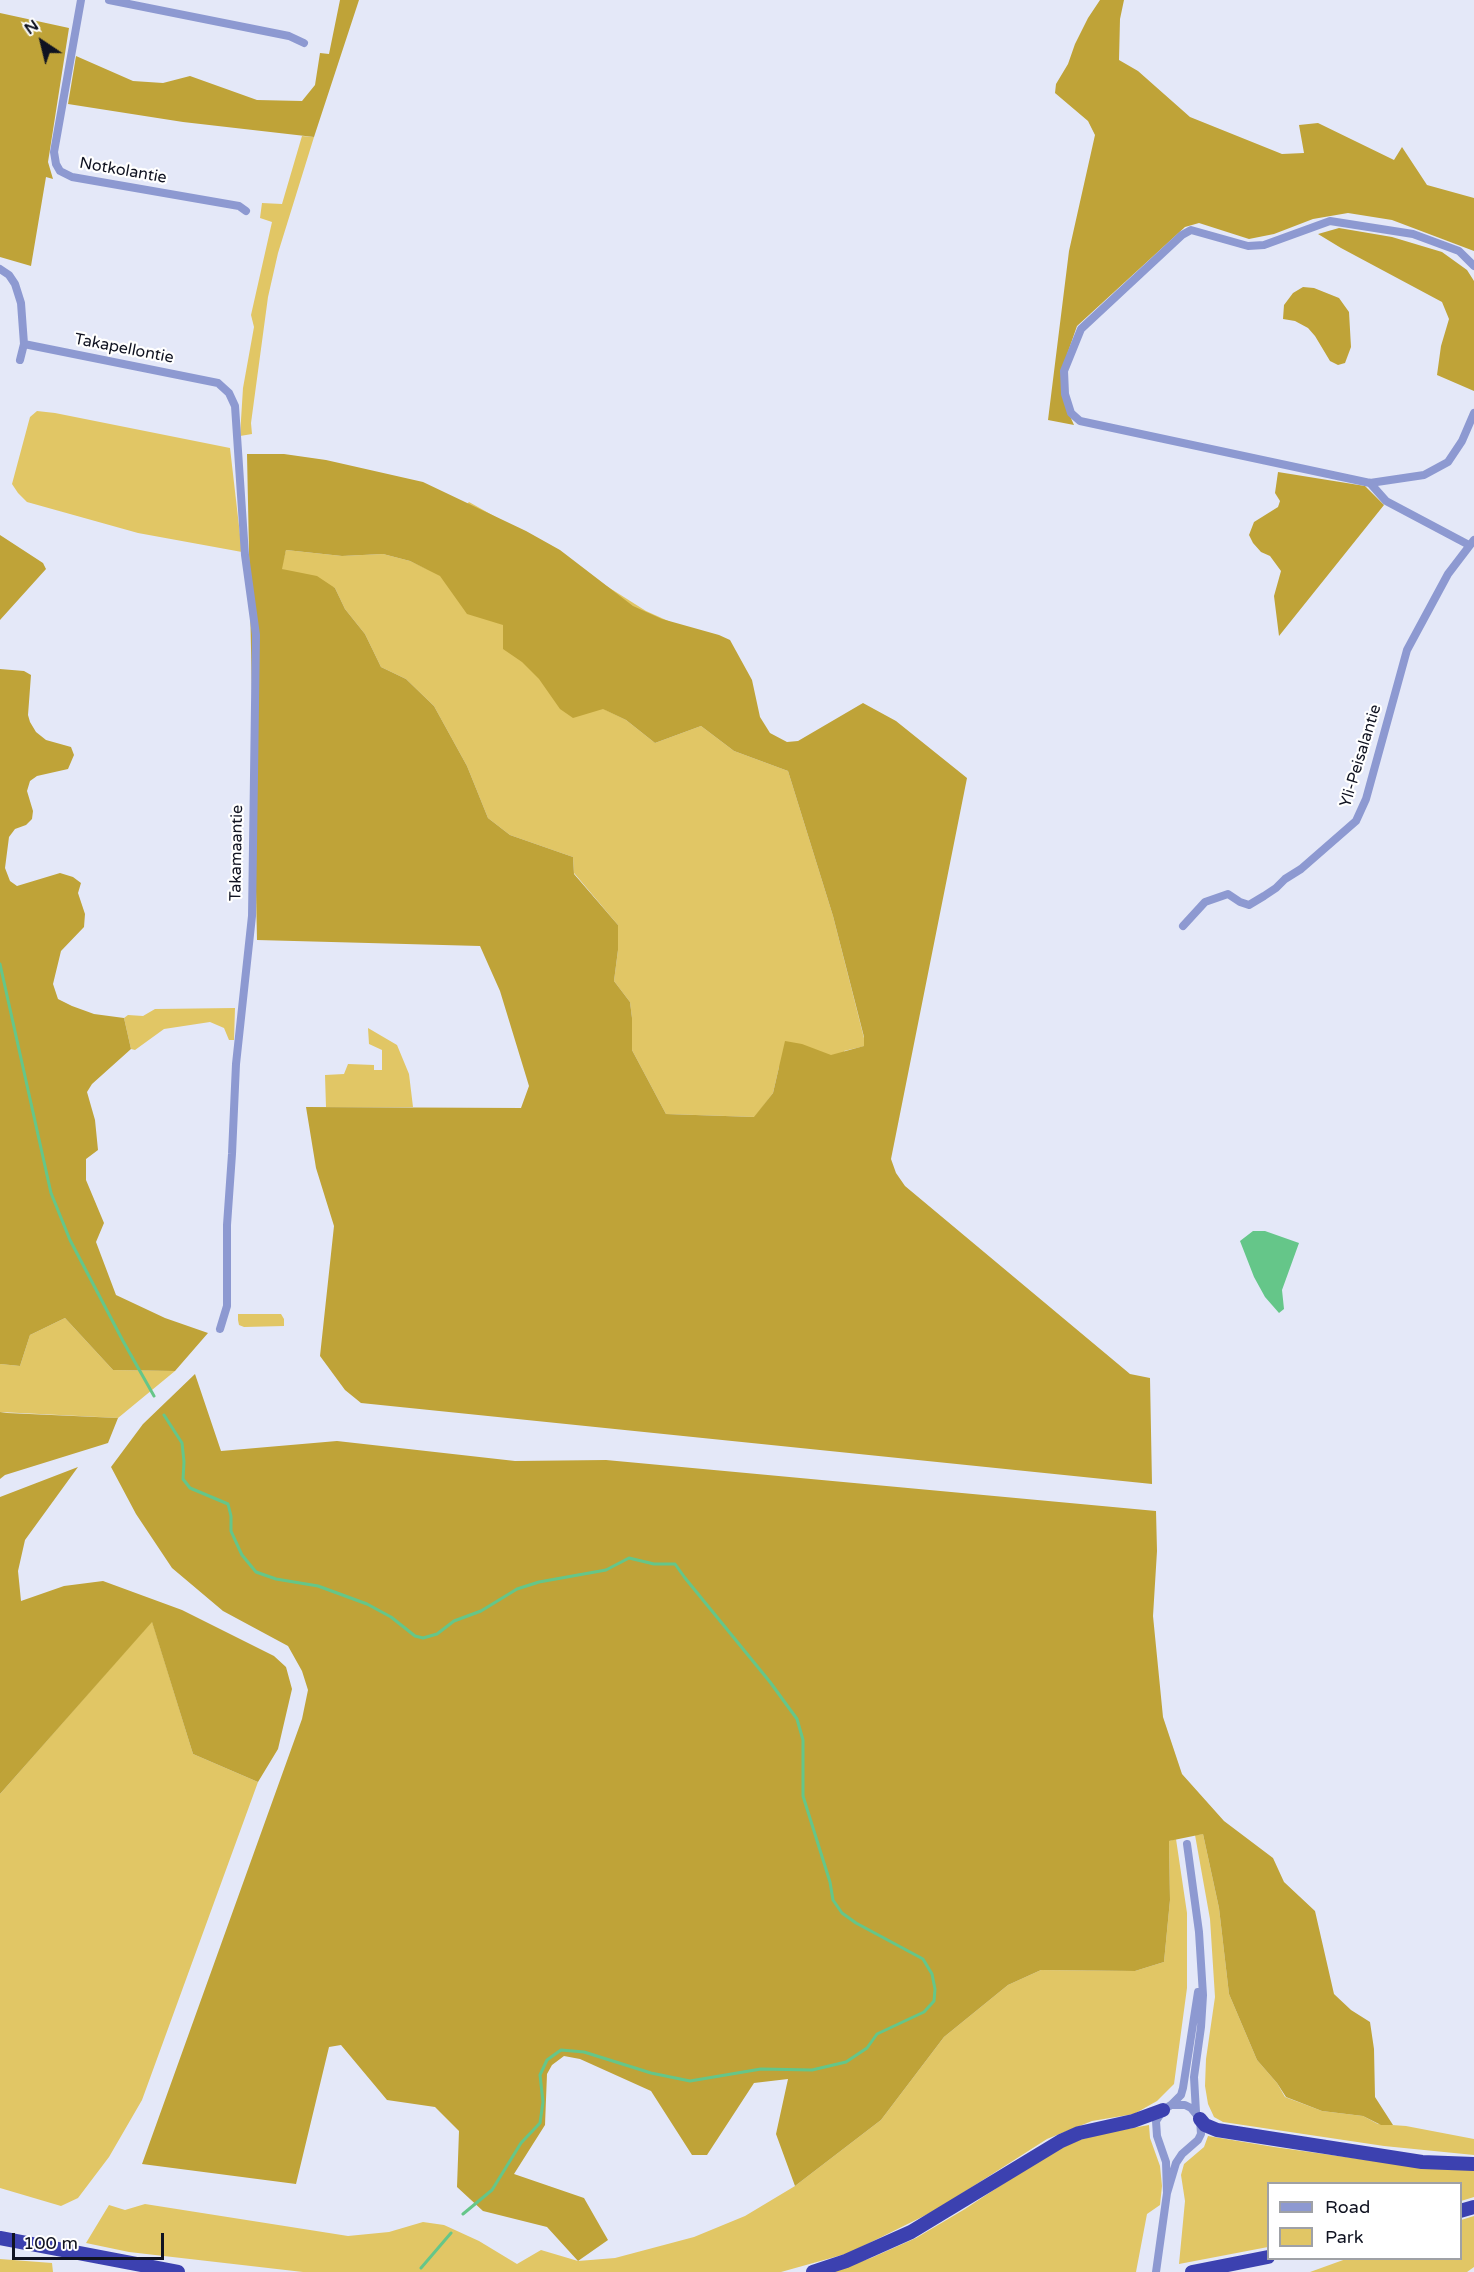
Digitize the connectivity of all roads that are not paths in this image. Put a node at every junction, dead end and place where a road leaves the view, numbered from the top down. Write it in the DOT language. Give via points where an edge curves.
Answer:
graph roads {
  1 [pos="81,0"];
  2 [pos="109,0"];
  3 [pos="303,43"];
  4 [pos="246,211"];
  5 [pos="1474,266"];
  6 [pos="0,269"];
  7 [pos="24,344"];
  8 [pos="20,360"];
  9 [pos="218,383"];
  10 [pos="1474,413"];
  11 [pos="1370,483"];
  12 [pos="1472,542"];
  13 [pos="1183,926"];
  14 [pos="220,1329"];
  15 [pos="1187,1844"];
  16 [pos="1201,1971"];
  17 [pos="1167,2108"];
  18 [pos="1198,2116"];
  19 [pos="1474,2164"];
  20 [pos="1167,2193"];
  21 [pos="0,2238"];
  22 [pos="1267,2257"];
  23 [pos="178,2272"];
  24 [pos="813,2272"];
  25 [pos="1156,2272"];
  26 [pos="1192,2272"];
  1 -- 4 [label="street, Notkolantie" via="54,152 60,171 72,177 239,206"];
  2 -- 3 [label="street" via="289,36"];
  5 -- 11 [label="street" via="1459,252 1413,234 1330,221 1264,245 1248,246 1191,230 1081,329 1064,371 1071,413 1080,421"];
  6 -- 7 [label="street" via="15,284 21,303"];
  7 -- 8 [label="street"];
  7 -- 9 [label="street, Takapellontie"];
  9 -- 14 [label="street, Takamaantie" via="236,406 245,555 256,635 252,916 236,1064 226,1306"];
  10 -- 11 [label="street" via="1448,462 1424,475"];
  11 -- 12 [label="street" via="1386,501"];
  12 -- 13 [label="street, Yli-Peisalantie" via="1448,574 1407,650 1366,800 1356,821 1264,896 1248,905 1228,894 1205,902"];
  15 -- 16 [label="street"];
  16 -- 17 [label="street" via="1183,2088"];
  16 -- 18 [label="street" via="1201,2027 1194,2094"];
  17 -- 18 [label="street" via="1185,2105"];
  17 -- 20 [label="street" via="1156,2121 1166,2162"];
  17 -- 24 [label="highway" via="1061,2141 911,2232"];
  18 -- 19 [label="highway" via="1205,2125 1217,2130 1384,2157"];
  18 -- 20 [label="street" via="1201,2134 1179,2158"];
  20 -- 25 [label="street"];
  21 -- 23 [label="highway"];
  22 -- 26 [label="highway"];
}
